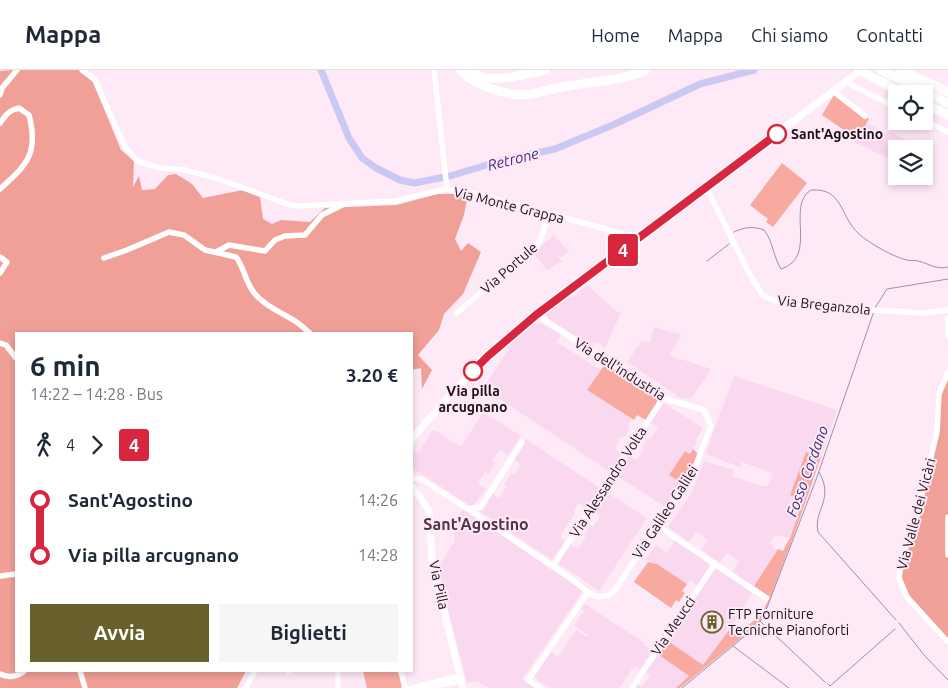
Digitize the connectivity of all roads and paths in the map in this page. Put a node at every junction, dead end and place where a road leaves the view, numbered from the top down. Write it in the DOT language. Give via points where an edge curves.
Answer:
graph roads {
  1 [pos="17,70"];
  2 [pos="82,70"];
  3 [pos="434,70"];
  4 [pos="461,70"];
  5 [pos="469,70"];
  6 [pos="546,70"];
  7 [pos="638,70"];
  8 [pos="645,70"];
  9 [pos="860,70"];
  10 [pos="882,70"];
  11 [pos="901,70"];
  12 [pos="914,70"];
  13 [pos="626,76"];
  14 [pos="847,81"];
  15 [pos="888,85"];
  16 [pos="948,86"];
  17 [pos="833,91"];
  18 [pos="948,92"];
  19 [pos="0,94"];
  20 [pos="888,103"];
  21 [pos="948,103"];
  22 [pos="933,108"];
  23 [pos="865,116"];
  24 [pos="948,116"];
  25 [pos="0,123"];
  26 [pos="933,124"];
  27 [pos="948,132"];
  28 [pos="446,187"];
  29 [pos="706,187"];
  30 [pos="0,189"];
  31 [pos="348,202"];
  32 [pos="548,214"];
  33 [pos="635,241"];
  34 [pos="216,252"];
  35 [pos="0,257"];
  36 [pos="104,258"];
  37 [pos="0,274"];
  38 [pos="948,311"];
  39 [pos="457,313"];
  40 [pos="536,315"];
  41 [pos="948,318"];
  42 [pos="308,332"];
  43 [pos="948,336"];
  44 [pos="0,343"];
  45 [pos="15,357"];
  46 [pos="948,372"];
  47 [pos="664,398"];
  48 [pos="707,414"];
  49 [pos="413,438"];
  50 [pos="522,442"];
  51 [pos="418,478"];
  52 [pos="413,479"];
  53 [pos="429,485"];
  54 [pos="413,487"];
  55 [pos="468,509"];
  56 [pos="948,517"];
  57 [pos="658,526"];
  58 [pos="948,554"];
  59 [pos="716,564"];
  60 [pos="553,566"];
  61 [pos="15,574"];
  62 [pos="0,576"];
  63 [pos="588,592"];
  64 [pos="766,598"];
  65 [pos="948,642"];
  66 [pos="22,672"];
  67 [pos="80,672"];
  68 [pos="254,672"];
  69 [pos="338,672"];
  70 [pos="401,672"];
  71 [pos="0,674"];
  72 [pos="461,682"];
  73 [pos="426,687"];
  74 [pos="85,688"];
  75 [pos="246,688"];
  76 [pos="334,688"];
  77 [pos="339,688"];
  78 [pos="405,688"];
  79 [pos="411,688"];
  80 [pos="540,688"];
  81 [pos="632,688"];
  1 -- 19 [label="street"];
  2 -- 31 [label="street, Via Monte Grappa" via="95,80 125,147 137,161 219,179 290,205"];
  3 -- 28 [label="street"];
  4 -- 13 [label="highway" via="472,80 494,89 526,95"];
  5 -- 6 [label="highway" via="480,76 501,78"];
  7 -- 13 [label="highway"];
  8 -- 13 [label="highway"];
  9 -- 14 [label="main road"];
  9 -- 15 [label="highway"];
  10 -- 21 [label="highway"];
  11 -- 18 [label="highway"];
  12 -- 16 [label="highway"];
  14 -- 17 [label="main road"];
  14 -- 20 [label="street"];
  17 -- 23 [label="street"];
  17 -- 29 [label="main road"];
  22 -- 24 [label="highway"];
  25 -- 30 [label="street" via="13,109 19,108 29,115 33,134 29,159"];
  26 -- 27 [label="street"];
  28 -- 31 [label="street, Via Monte Grappa" via="395,201"];
  28 -- 32 [label="street, Via Monte Grappa"];
  29 -- 33 [label="main road"];
  29 -- 38 [label="street, Via Breganzola" via="763,296 879,311"];
  31 -- 34 [label="street" via="322,215 305,235 275,240 265,251 229,245"];
  32 -- 33 [label="street, Via Monte Grappa" via="628,236"];
  32 -- 39 [label="street, Via Portule" via="538,244"];
  33 -- 40 [label="main road"];
  34 -- 36 [label="street" via="206,250 184,235 169,232"];
  34 -- 42 [label="street" via="236,257 255,295"];
  35 -- 37 [label="street" via="7,262"];
  40 -- 47 [label="street, Via dell'industria"];
  40 -- 49 [label="main road" via="484,360"];
  41 -- 43 [label="street"];
  44 -- 45 [label="street"];
  46 -- 65 [label="street, Via Valle dei Vicàri" via="937,400 937,432 900,572 907,597"];
  47 -- 48 [label="street, Via dell'industria" via="704,410"];
  47 -- 60 [label="street, Via Alessandro Volta"];
  48 -- 57 [label="street, Via Galileo Galilei" via="710,426 700,456"];
  50 -- 55 [label="street" via="481,507"];
  51 -- 52 [label="street"];
  51 -- 53 [label="street"];
  51 -- 54 [label="street"];
  53 -- 54 [label="street"];
  53 -- 55 [label="street"];
  54 -- 72 [label="main road, Via Pilla" via="426,503 430,516 432,560"];
  55 -- 60 [label="street"];
  56 -- 58 [label="street"];
  57 -- 59 [label="street"];
  57 -- 63 [label="street, Via Galileo Galilei" via="615,590 605,598"];
  59 -- 64 [label="street"];
  59 -- 81 [label="street, Via Meucci"];
  60 -- 63 [label="street"];
  61 -- 62 [label="street"];
  63 -- 80 [label="street" via="528,680"];
  66 -- 71 [label="street" via="5,677"];
  67 -- 74 [label="street"];
  68 -- 75 [label="street"];
  69 -- 77 [label="street"];
  70 -- 78 [label="street"];
  72 -- 73 [label="street"];
  73 -- 79 [label="street"];
  76 -- 77 [label="street"];
}
